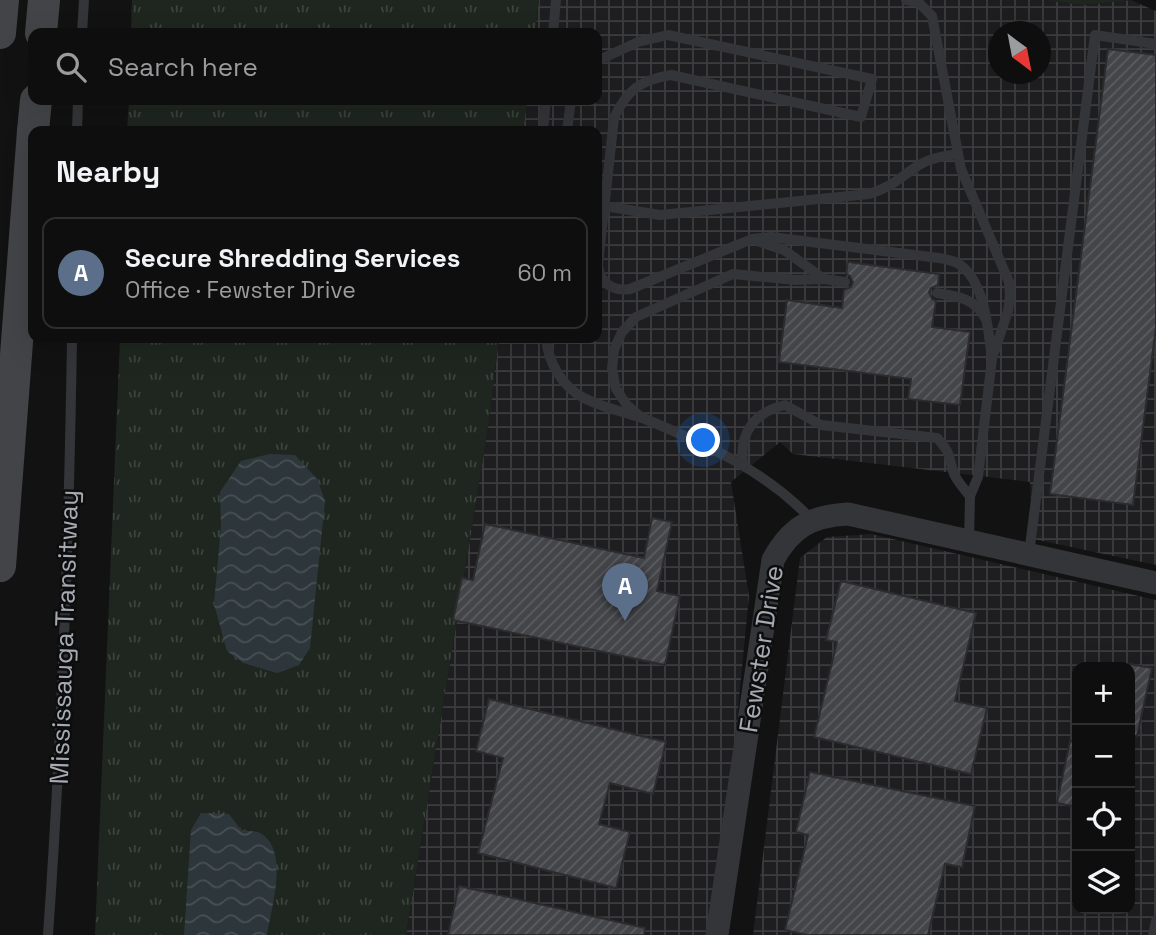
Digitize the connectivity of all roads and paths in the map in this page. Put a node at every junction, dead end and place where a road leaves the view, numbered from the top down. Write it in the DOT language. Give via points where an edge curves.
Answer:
graph roads {
  1 [pos="3,0"];
  2 [pos="44,0"];
  3 [pos="84,0"];
  4 [pos="556,0"];
  5 [pos="906,0"];
  6 [pos="41,28"];
  7 [pos="82,28"];
  8 [pos="553,28"];
  9 [pos="0,33"];
  10 [pos="1156,44"];
  11 [pos="602,59"];
  12 [pos="36,105"];
  13 [pos="78,105"];
  14 [pos="546,105"];
  15 [pos="570,105"];
  16 [pos="33,126"];
  17 [pos="77,126"];
  18 [pos="543,126"];
  19 [pos="568,126"];
  20 [pos="958,154"];
  21 [pos="28,197"];
  22 [pos="604,206"];
  23 [pos="602,226"];
  24 [pos="752,239"];
  25 [pos="602,279"];
  26 [pos="824,279"];
  27 [pos="845,282"];
  28 [pos="937,293"];
  29 [pos="987,324"];
  30 [pos="72,343"];
  31 [pos="547,343"];
  32 [pos="992,359"];
  33 [pos="642,418"];
  34 [pos="744,464"];
  35 [pos="970,496"];
  36 [pos="813,521"];
  37 [pos="969,542"];
  38 [pos="1029,555"];
  39 [pos="0,566"];
  40 [pos="1156,583"];
  41 [pos="1156,921"];
  42 [pos="48,935"];
  43 [pos="717,935"];
  44 [pos="1153,935"];
  1 -- 9 [label="main road"];
  2 -- 6 [label="main road"];
  3 -- 7 [label="lane"];
  4 -- 8 [label="lane"];
  5 -- 20 [label="lane" via="919,3 932,16"];
  10 -- 38 [label="lane" via="1095,35"];
  11 -- 22 [label="lane" via="638,42 668,35 872,79 861,117 671,75 652,78 635,87 614,118"];
  12 -- 16 [label="main road"];
  13 -- 17 [label="lane"];
  14 -- 18 [label="lane"];
  15 -- 19 [label="lane"];
  20 -- 22 [label="lane" via="917,166 893,185 869,194 660,215"];
  20 -- 32 [label="lane" via="1009,282 1008,311"];
  21 -- 39 [label="main road"];
  22 -- 23 [label="lane"];
  24 -- 25 [label="lane" via="631,289 615,289"];
  24 -- 26 [label="lane" via="784,250"];
  24 -- 29 [label="lane" via="771,237 957,262 984,302"];
  26 -- 27 [label="lane"];
  26 -- 33 [label="lane" via="733,274 636,317 622,332 612,369 617,389"];
  28 -- 29 [label="lane" via="973,303"];
  29 -- 32 [label="lane"];
  30 -- 42 [label="lane, Mississauga Transitway" via="61,734"];
  31 -- 33 [label="lane" via="552,364 583,398"];
  32 -- 35 [label="lane" via="978,477"];
  33 -- 34 [label="lane"];
  34 -- 35 [label="lane" via="744,437 750,425 772,408 786,405 821,425 937,438"];
  34 -- 36 [label="lane"];
  35 -- 37 [label="lane"];
  36 -- 37 [label="street, Fewster Drive" via="823,515 848,514"];
  36 -- 43 [label="street, Fewster Drive" via="783,541 773,560"];
  37 -- 38 [label="street, Fewster Drive"];
  38 -- 40 [label="street, Fewster Drive"];
  41 -- 44 [label="lane"];
}
